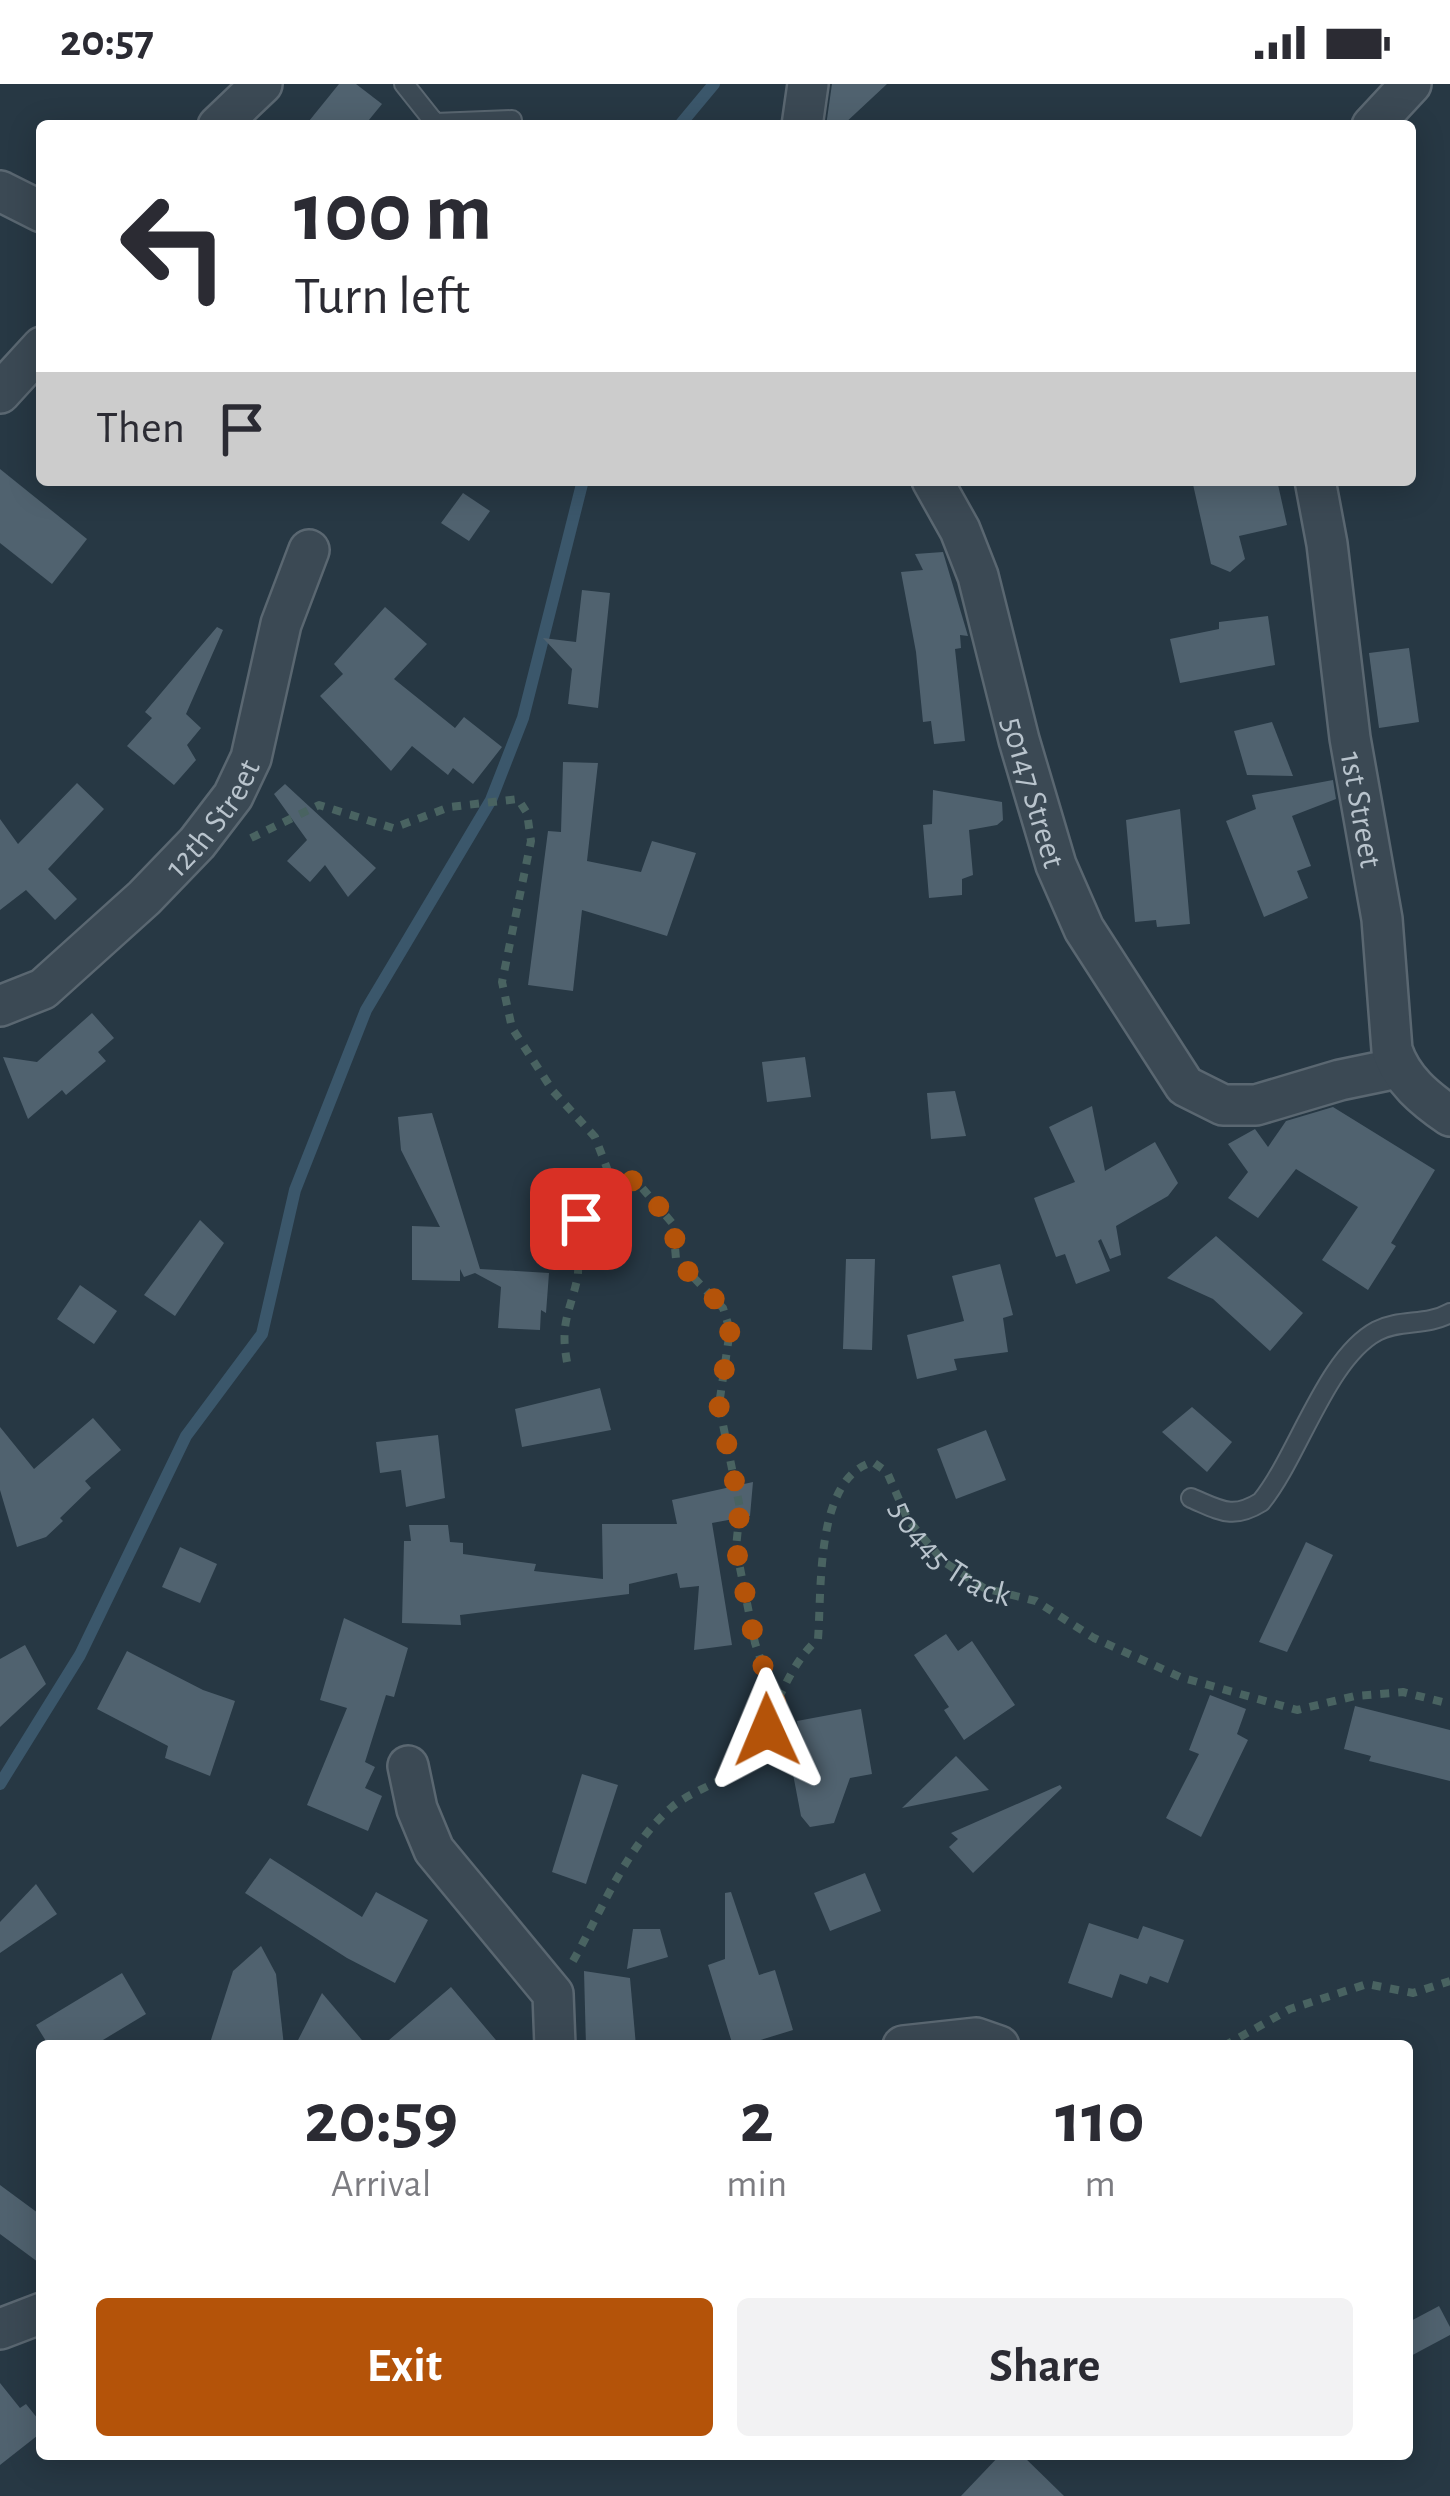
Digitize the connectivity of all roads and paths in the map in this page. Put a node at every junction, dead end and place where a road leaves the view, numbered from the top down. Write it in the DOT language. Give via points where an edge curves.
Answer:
graph roads {
  1 [pos="262,84"];
  2 [pos="404,84"];
  3 [pos="808,84"];
  4 [pos="1411,84"];
  5 [pos="224,120"];
  6 [pos="433,120"];
  7 [pos="803,120"];
  8 [pos="1378,120"];
  9 [pos="0,190"];
  10 [pos="36,209"];
  11 [pos="36,354"];
  12 [pos="0,393"];
  13 [pos="935,486"];
  14 [pos="1316,486"];
  15 [pos="309,550"];
  16 [pos="197,843"];
  17 [pos="0,1006"];
  18 [pos="1398,1068"];
  19 [pos="1450,1116"];
  20 [pos="610,1175"];
  21 [pos="1450,1313"];
  22 [pos="567,1362"];
  23 [pos="1190,1498"];
  24 [pos="1450,1704"];
  25 [pos="777,1706"];
  26 [pos="408,1766"];
  27 [pos="1450,1981"];
  28 [pos="553,1994"];
  29 [pos="555,2040"];
  30 [pos="1235,2040"];
  31 [pos="36,2315"];
  32 [pos="0,2329"];
  1 -- 5 [label="street"];
  2 -- 6 [label="lane"];
  3 -- 7 [label="street"];
  4 -- 8 [label="street"];
  9 -- 10 [label="street"];
  11 -- 12 [label="street"];
  13 -- 18 [label="street, 50147 Street" via="971,555 1056,865 1084,929 1184,1086 1222,1105 1256,1105"];
  14 -- 18 [label="street, 1st Street"];
  15 -- 16 [label="street, 12th Street" via="281,624 250,758"];
  16 -- 17 [label="street, 12th Street" via="43,988"];
  16 -- 20 [label="path" via="231,846 319,805 393,828 450,807 518,800 530,841 502,982 512,1028 596,1137"];
  18 -- 19 [label="street"];
  20 -- 22 [label="path" via="581,1219 578,1280 562,1334"];
  20 -- 25 [label="path" via="637,1182 674,1224 676,1259 723,1308 730,1330 719,1406 740,1508 736,1548"];
  21 -- 23 [label="lane" via="1377,1331 1358,1347 1261,1502 1244,1513 1225,1512"];
  24 -- 25 [label="path, 50445 Track" via="1403,1692 1298,1711 1180,1677 944,1562 873,1462 858,1466 832,1499 818,1639"];
  25 -- 28 [label="path, 50445 Track" via="738,1769 700,1786 644,1840"];
  26 -- 28 [label="street" via="434,1850"];
  27 -- 30 [label="path" via="1413,1993 1367,1984 1290,2009"];
  28 -- 29 [label="street"];
  31 -- 32 [label="street"];
}
